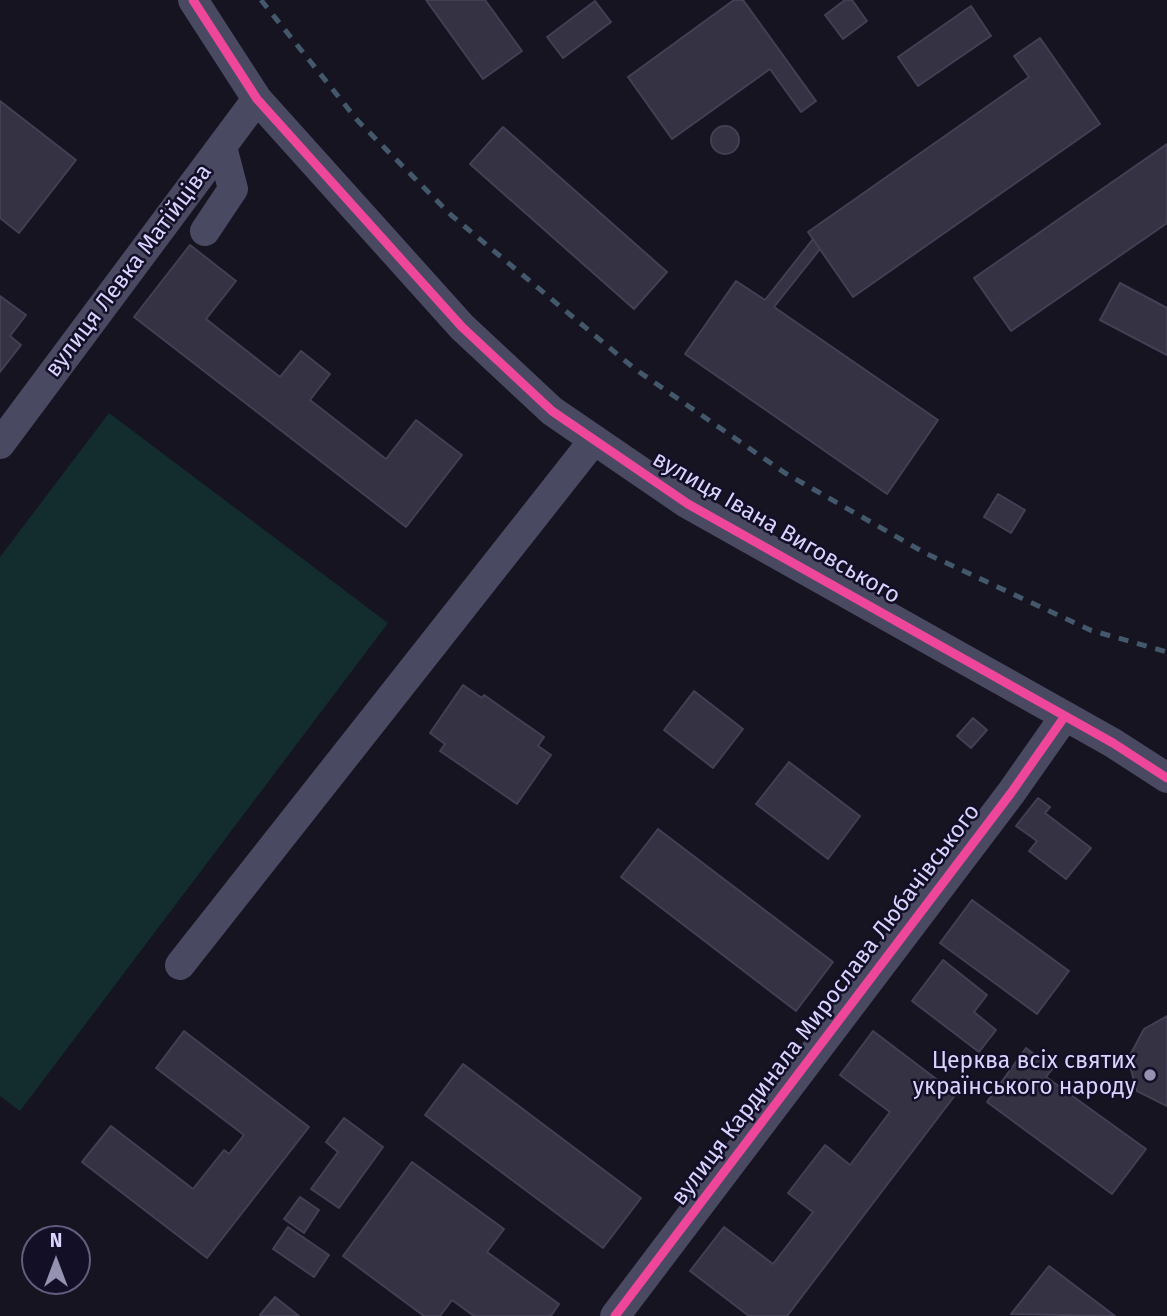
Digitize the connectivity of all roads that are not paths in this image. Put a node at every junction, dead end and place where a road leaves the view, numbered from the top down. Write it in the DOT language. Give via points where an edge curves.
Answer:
graph roads {
  1 [pos="193,0"];
  2 [pos="257,99"];
  3 [pos="222,147"];
  4 [pos="205,231"];
  5 [pos="594,440"];
  6 [pos="0,444"];
  7 [pos="1065,716"];
  8 [pos="1164,772"];
  9 [pos="180,965"];
  10 [pos="615,1316"];
  1 -- 2 [label="street, вулиця Івана Виговського"];
  2 -- 3 [label="street, вулиця Левка Матійціва"];
  2 -- 5 [label="street, вулиця Івана Виговського" via="462,327 552,411"];
  3 -- 4 [label="street" via="233,189"];
  3 -- 6 [label="street, вулиця Левка Матійціва"];
  5 -- 7 [label="street, вулиця Івана Виговського" via="688,504"];
  5 -- 9 [label="street"];
  7 -- 8 [label="street, вулиця Івана Виговського"];
  7 -- 10 [label="street, вулиця Кардинала Мирослава Любачівського"];
}
